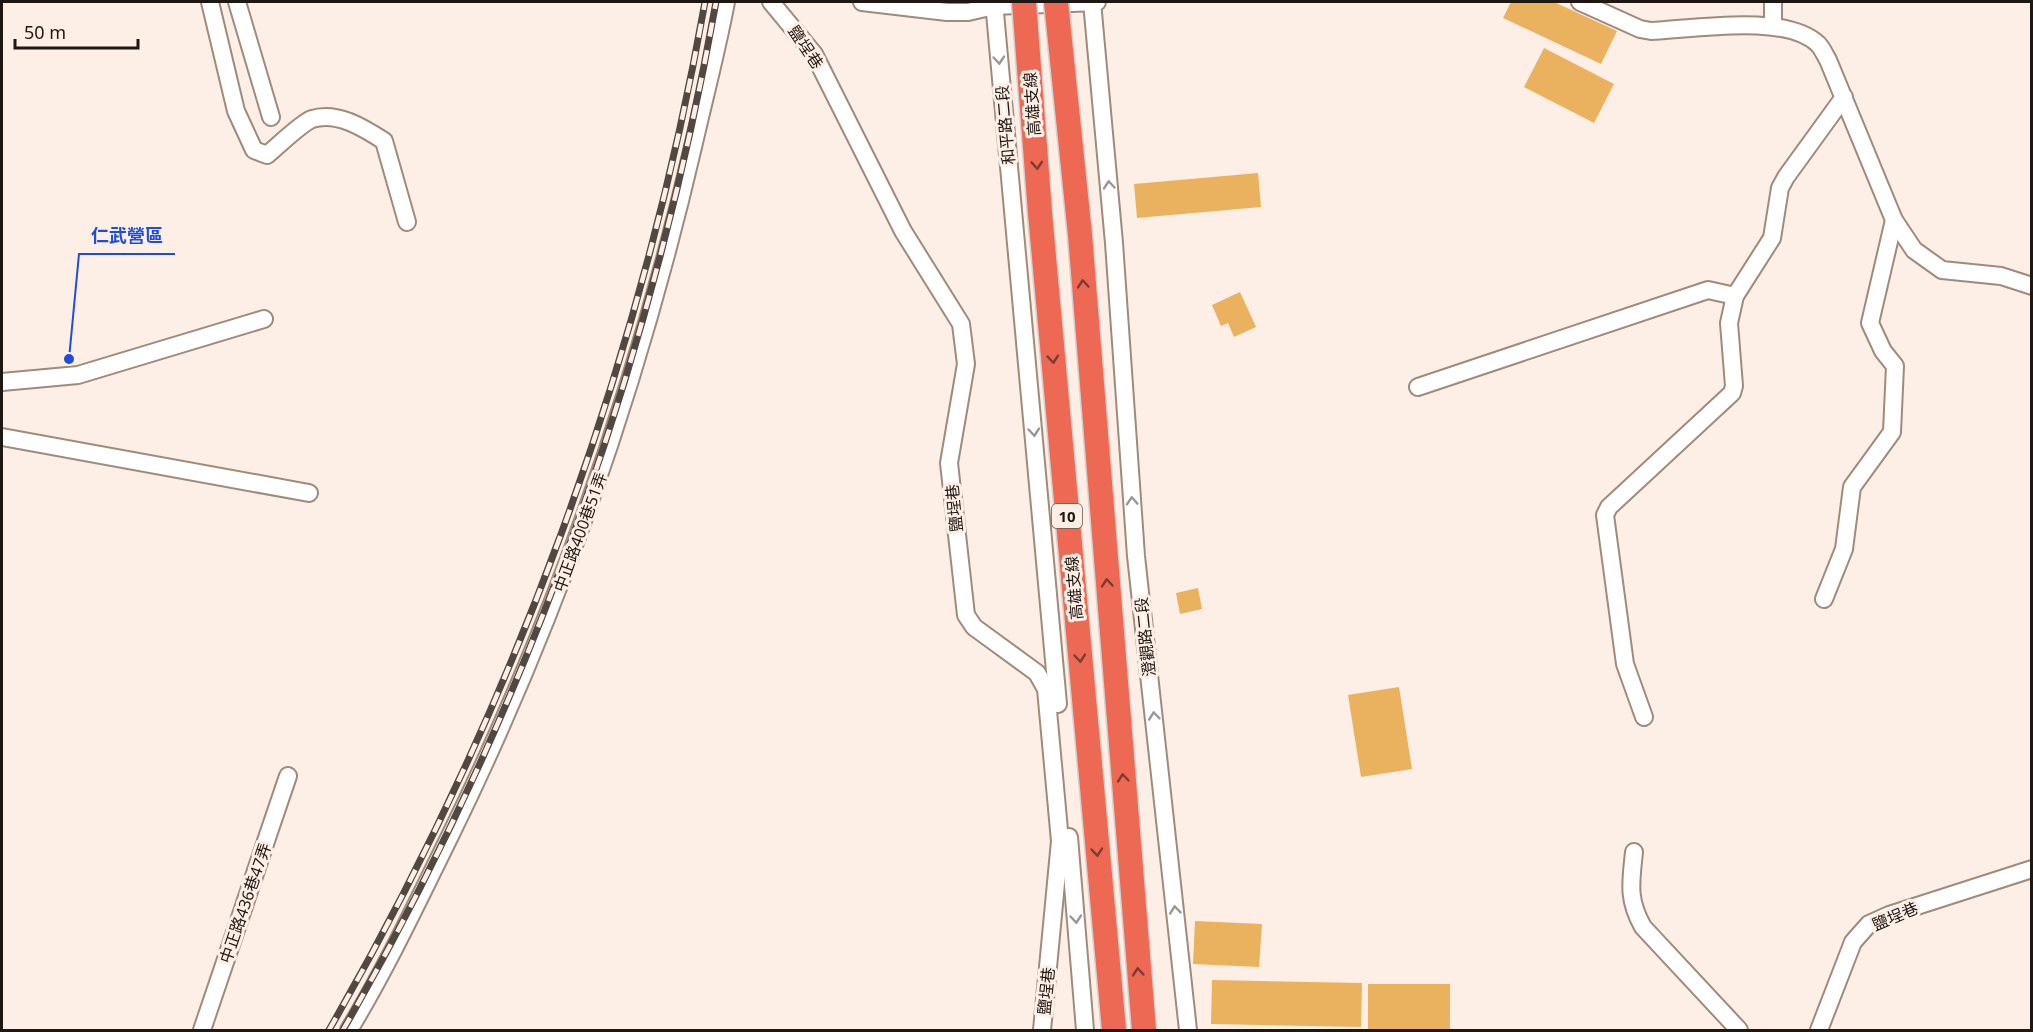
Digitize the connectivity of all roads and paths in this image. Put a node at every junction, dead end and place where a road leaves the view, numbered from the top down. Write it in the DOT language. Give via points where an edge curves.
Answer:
graph roads {
  1 [pos="210,2"];
  2 [pos="237,2"];
  3 [pos="726,2"];
  4 [pos="771,2"];
  5 [pos="862,2"];
  6 [pos="1024,2"];
  7 [pos="1056,2"];
  8 [pos="1094,2"];
  9 [pos="1580,2"];
  10 [pos="1773,2"];
  11 [pos="994,4"];
  12 [pos="1773,25"];
  13 [pos="1844,98"];
  14 [pos="271,117"];
  15 [pos="1894,220"];
  16 [pos="407,222"];
  17 [pos="2031,286"];
  18 [pos="1736,296"];
  19 [pos="264,320"];
  20 [pos="2,382"];
  21 [pos="1418,387"];
  22 [pos="2,437"];
  23 [pos="309,493"];
  24 [pos="1824,598"];
  25 [pos="1644,717"];
  26 [pos="288,776"];
  27 [pos="1634,852"];
  28 [pos="2031,869"];
  29 [pos="202,1030"];
  30 [pos="349,1030"];
  31 [pos="1042,1030"];
  32 [pos="1085,1030"];
  33 [pos="1114,1030"];
  34 [pos="1144,1030"];
  35 [pos="1188,1030"];
  36 [pos="1739,1030"];
  37 [pos="1819,1030"];
  1 -- 16 [label="street" via="236,111 254,150 267,155 312,120 343,120 365,128 384,141"];
  2 -- 14 [label="street"];
  3 -- 30 [label="street, 中正路400巷51弄" via="666,261 604,465 543,633 474,787 380,979"];
  4 -- 31 [label="street, 鹽埕巷" via="814,54 903,231 961,324 966,363 949,463 966,615 974,627 1037,673 1046,689 1060,841"];
  5 -- 11 [label="street" via="947,12 968,12"];
  6 -- 33 [label="highway, 高雄支線 / 10, one-way, bridge"];
  34 -- 7 [label="highway, 高雄支線 / 10, one-way, bridge" via="1080,235"];
  8 -- 11 [label="street"];
  35 -- 8 [label="street, 澄觀路二段, one-way" via="1136,556"];
  9 -- 12 [label="street" via="1651,31"];
  10 -- 12 [label="street"];
  11 -- 32 [label="street, 和平路二段, one-way"];
  12 -- 13 [label="street" via="1804,34 1819,45"];
  13 -- 15 [label="street"];
  13 -- 18 [label="street" via="1786,177 1780,188 1772,238"];
  15 -- 17 [label="street" via="1914,250 1942,270 2001,276"];
  15 -- 24 [label="street" via="1870,323 1895,366 1892,432 1852,487 1844,549"];
  18 -- 21 [label="street" via="1708,290"];
  18 -- 25 [label="street" via="1729,323 1732,393 1605,515 1625,664"];
  19 -- 20 [label="street" via="78,375"];
  22 -- 23 [label="street"];
  26 -- 29 [label="street, 中正路436巷47弄"];
  27 -- 36 [label="street" via="1630,891 1633,910 1643,927"];
  28 -- 37 [label="street, 鹽埕巷" via="1869,924 1853,942"];
}
